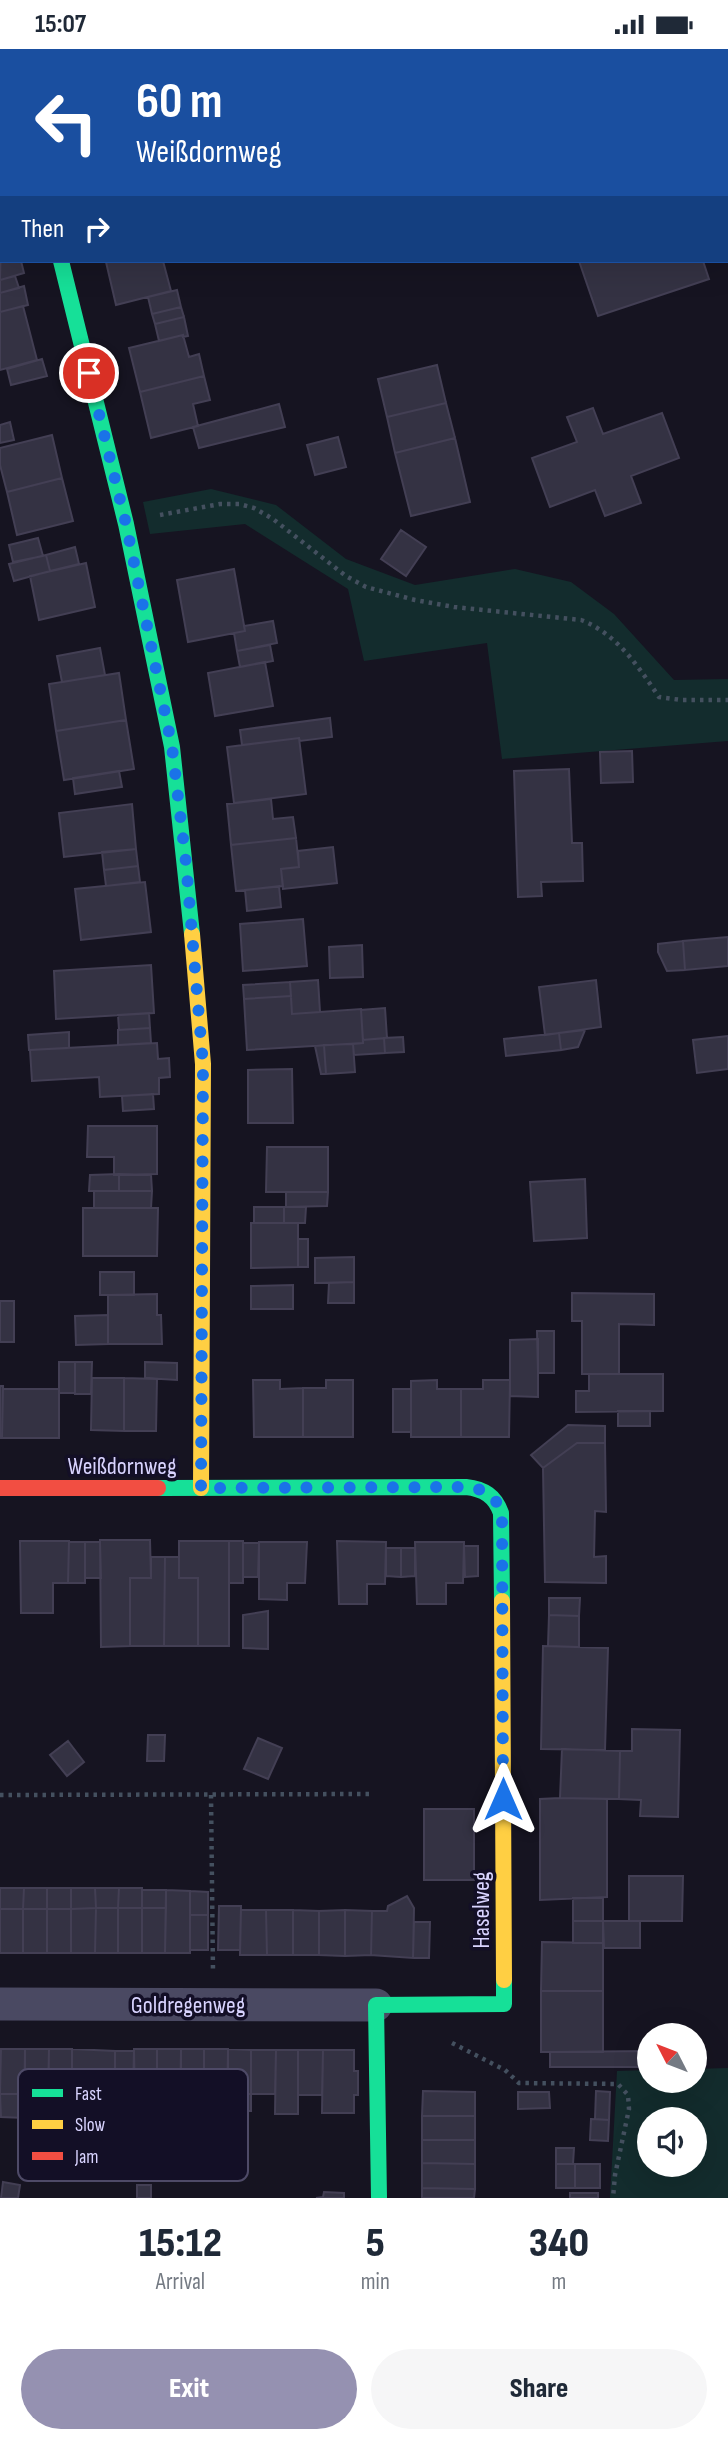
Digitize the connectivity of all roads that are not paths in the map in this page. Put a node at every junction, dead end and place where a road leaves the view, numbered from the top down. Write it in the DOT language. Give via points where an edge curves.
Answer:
graph roads {
  1 [pos="61,263"];
  2 [pos="201,1488"];
  3 [pos="0,1489"];
  4 [pos="493,1496"];
  5 [pos="0,2004"];
  6 [pos="376,2005"];
  7 [pos="379,2198"];
  1 -- 2 [label="street" via="126,524 172,747 186,863 203,1064"];
  2 -- 3 [label="street, Weißdornweg"];
  2 -- 4 [label="street, Weißdornweg" via="466,1487"];
  4 -- 6 [label="street, Haselweg" via="502,1521 505,2004"];
  5 -- 6 [label="street, Goldregenweg"];
  6 -- 7 [label="street"];
}
